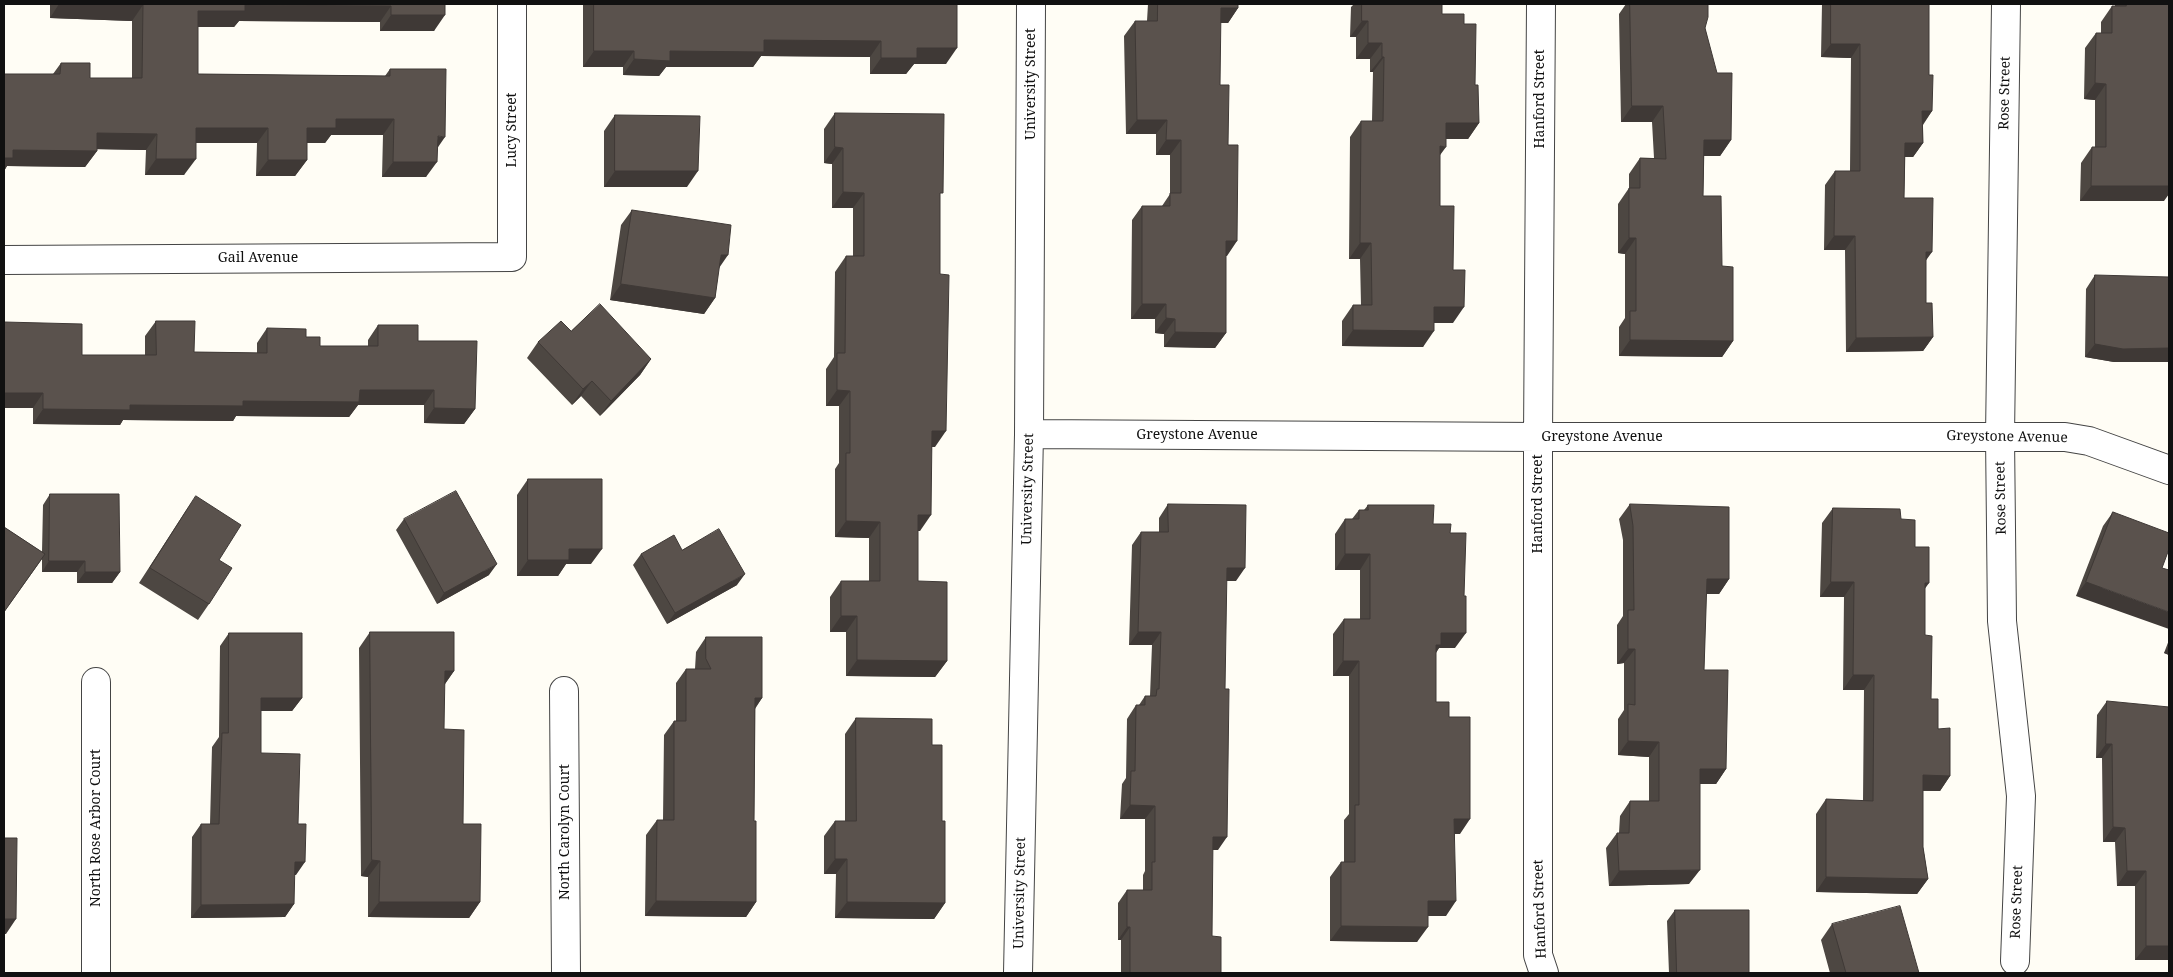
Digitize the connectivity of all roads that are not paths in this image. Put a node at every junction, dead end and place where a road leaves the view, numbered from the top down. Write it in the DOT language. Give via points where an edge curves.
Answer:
graph roads {
  1 [pos="512,4"];
  2 [pos="1031,4"];
  3 [pos="1541,4"];
  4 [pos="2006,4"];
  5 [pos="512,257"];
  6 [pos="4,260"];
  7 [pos="1029,434"];
  8 [pos="2000,436"];
  9 [pos="1538,437"];
  10 [pos="2169,470"];
  11 [pos="96,682"];
  12 [pos="564,691"];
  13 [pos="2014,961"];
  14 [pos="96,973"];
  15 [pos="566,973"];
  16 [pos="1018,973"];
  17 [pos="1544,973"];
  1 -- 5 [label="street, Lucy Street"];
  2 -- 7 [label="street, University Street"];
  3 -- 9 [label="street, Hanford Street"];
  4 -- 8 [label="street, Rose Street"];
  5 -- 6 [label="street, Gail Avenue"];
  7 -- 9 [label="street, Greystone Avenue"];
  7 -- 16 [label="street, University Street"];
  8 -- 9 [label="street, Greystone Avenue"];
  8 -- 10 [label="street, Greystone Avenue" via="2065,437 2089,441"];
  8 -- 13 [label="street, Rose Street" via="2002,621 2020,796"];
  9 -- 17 [label="street, Hanford Street" via="1538,955"];
  11 -- 14 [label="street, North Rose Arbor Court"];
  12 -- 15 [label="street, North Carolyn Court"];
}
